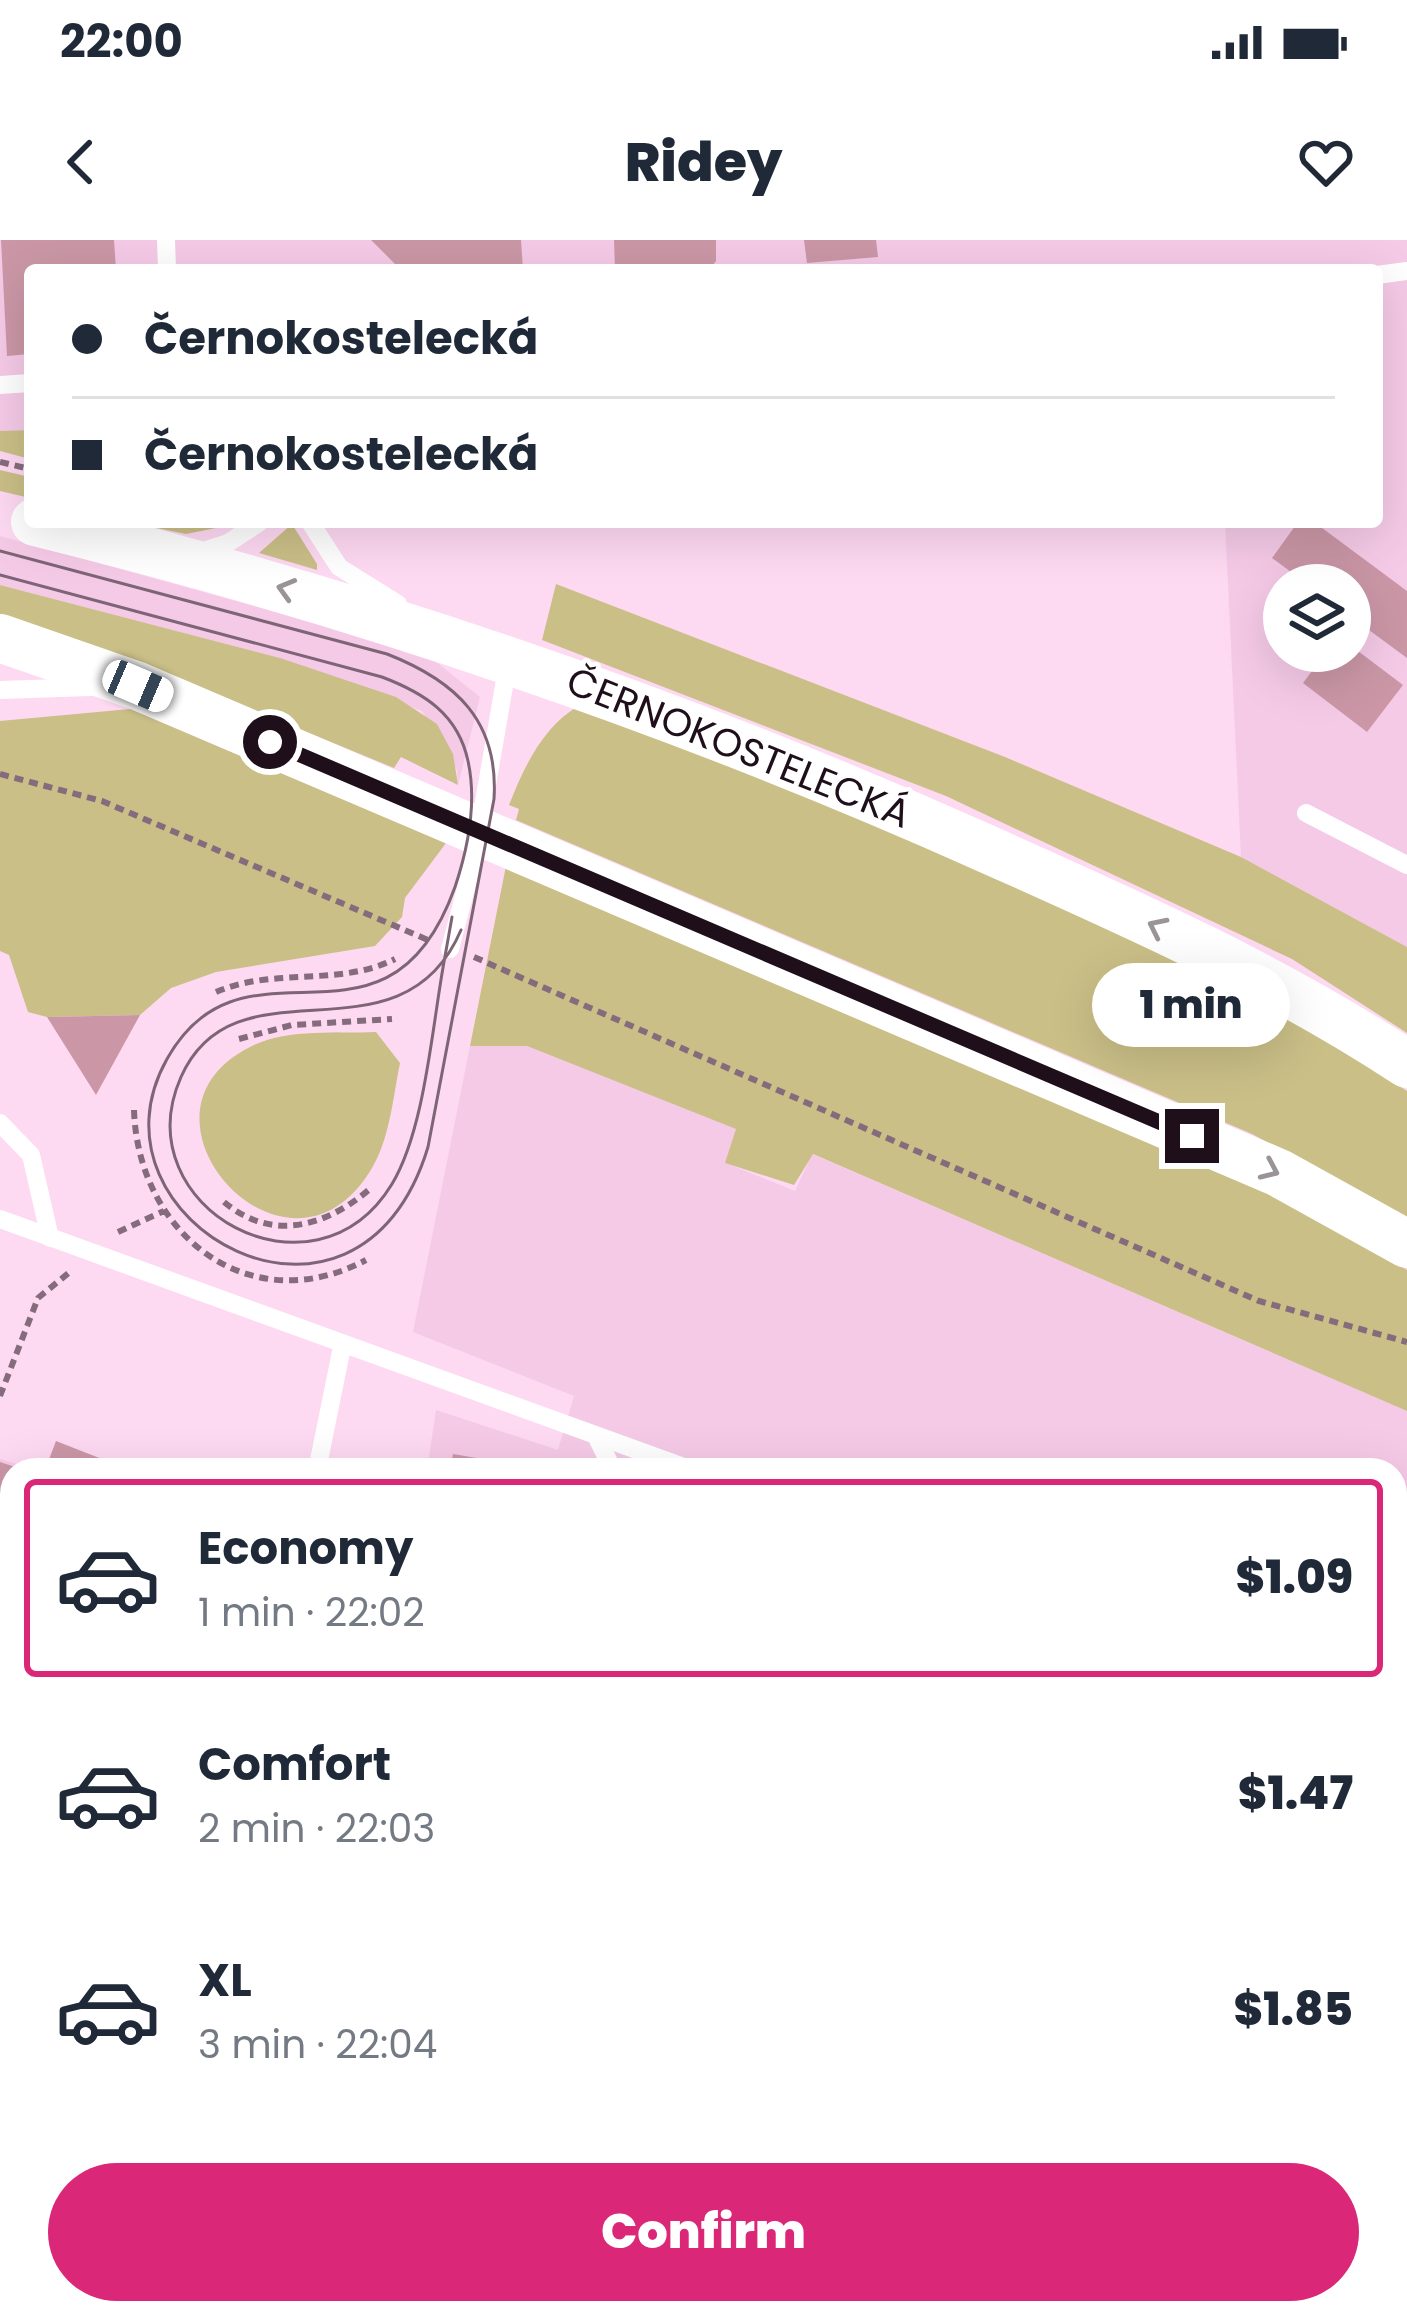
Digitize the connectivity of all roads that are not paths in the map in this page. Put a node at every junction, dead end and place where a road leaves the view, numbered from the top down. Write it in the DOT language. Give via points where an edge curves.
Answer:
graph roads {
  1 [pos="59,528"];
  2 [pos="248,528"];
  3 [pos="313,528"];
  4 [pos="162,555"];
  5 [pos="0,638"];
  6 [pos="495,654"];
  7 [pos="138,686"];
  8 [pos="0,690"];
  9 [pos="1306,813"];
  10 [pos="1407,865"];
  11 [pos="440,945"];
  12 [pos="1407,1064"];
  13 [pos="0,1123"];
  14 [pos="0,1219"];
  15 [pos="50,1238"];
  16 [pos="1407,1244"];
  17 [pos="342,1347"];
  18 [pos="598,1439"];
  19 [pos="319,1458"];
  20 [pos="607,1458"];
  21 [pos="656,1458"];
  1 -- 4 [label="main road, ČERNOKOSTELECKÁ"];
  2 -- 4 [label="lane" via="206,550"];
  3 -- 6 [label="lane" via="352,578"];
  6 -- 4 [label="main road, ČERNOKOSTELECKÁ, one-way"];
  5 -- 7 [label="main road"];
  6 -- 11 [label="lane" via="475,854"];
  12 -- 6 [label="main road, ČERNOKOSTELECKÁ, one-way" via="1276,984 1078,889 812,771"];
  7 -- 8 [label="lane"];
  7 -- 16 [label="main road, one-way" via="1279,1174"];
  9 -- 10 [label="lane"];
  13 -- 15 [label="lane" via="31,1155"];
  14 -- 15 [label="lane"];
  15 -- 17 [label="lane"];
  17 -- 18 [label="lane"];
  17 -- 19 [label="lane"];
  18 -- 20 [label="lane"];
  18 -- 21 [label="lane"];
}
